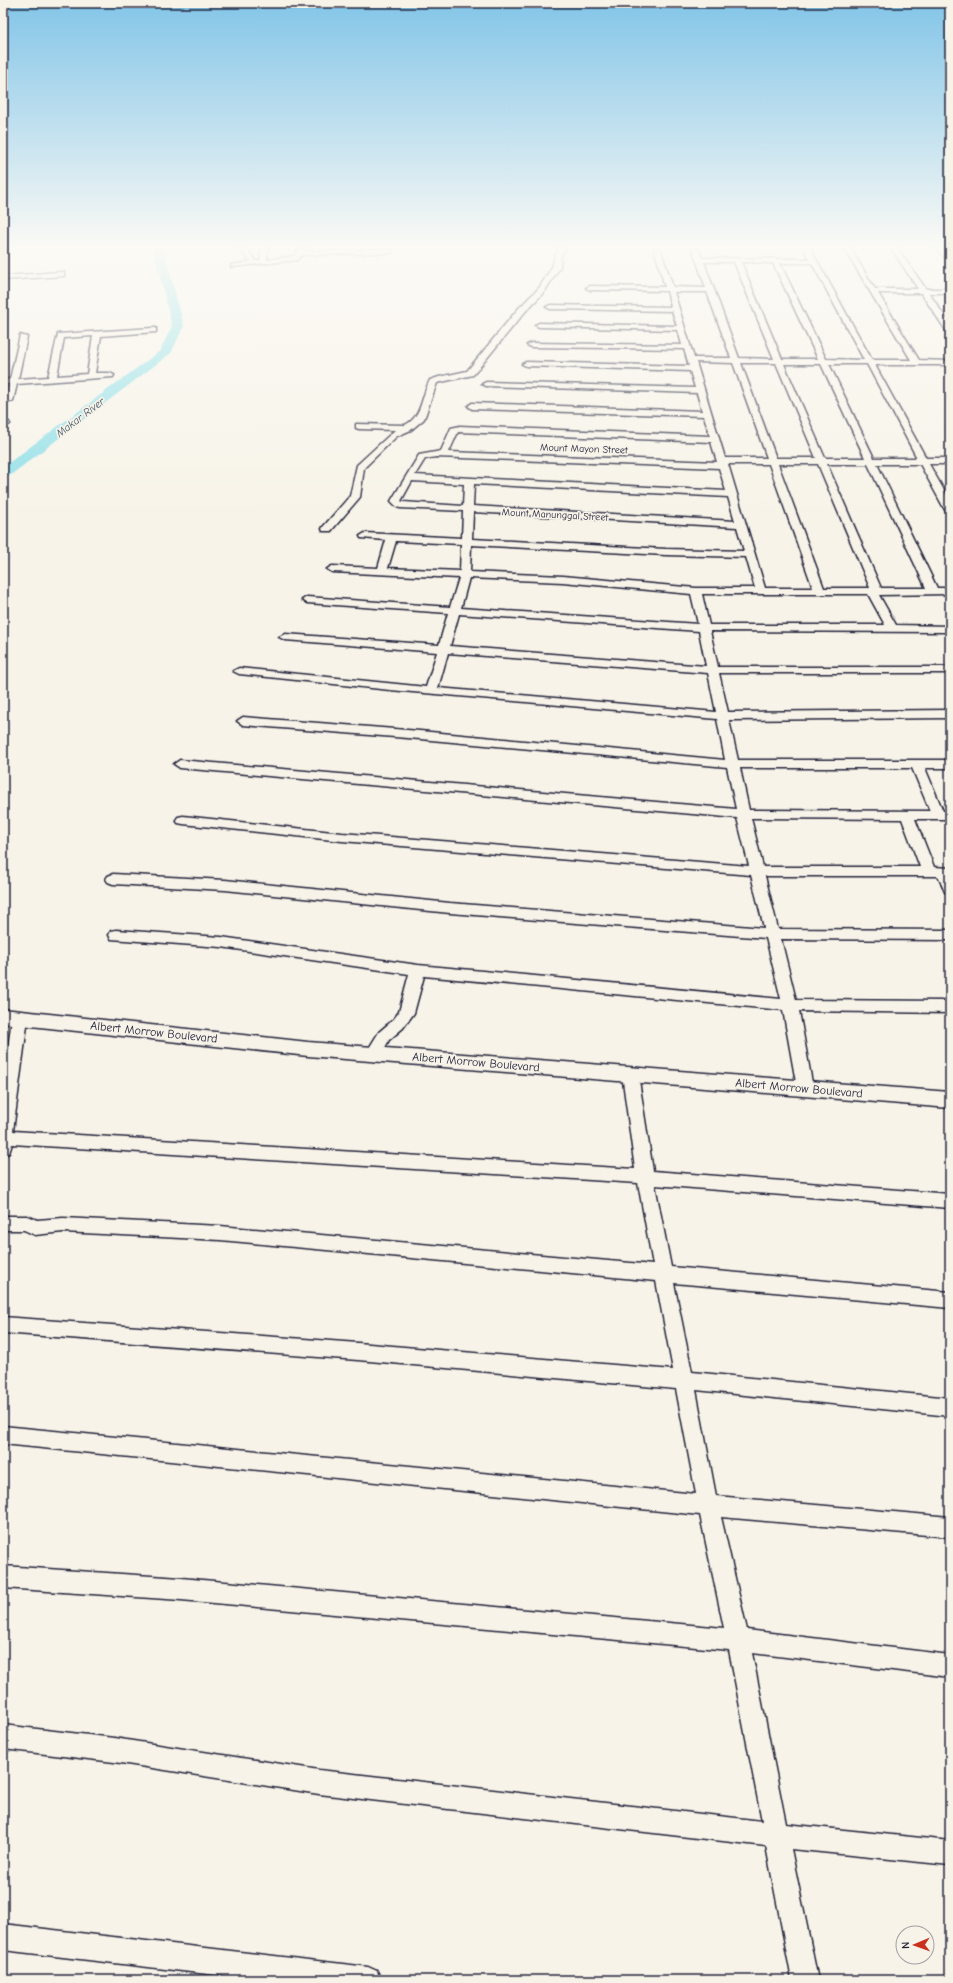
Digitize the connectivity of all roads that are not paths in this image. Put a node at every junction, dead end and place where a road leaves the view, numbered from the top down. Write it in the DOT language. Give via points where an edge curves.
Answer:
graph roads {
  1 [pos="21,341"];
  2 [pos="59,341"];
  3 [pos="96,341"];
  4 [pos="498,341"];
  5 [pos="685,341"];
  6 [pos="729,341"];
  7 [pos="771,341"];
  8 [pos="814,341"];
  9 [pos="858,341"];
  10 [pos="903,341"];
  11 [pos="531,345"];
  12 [pos="687,347"];
  13 [pos="736,361"];
  14 [pos="780,361"];
  15 [pos="824,362"];
  16 [pos="870,363"];
  17 [pos="917,363"];
  18 [pos="950,363"];
  19 [pos="526,364"];
  20 [pos="692,364"];
  21 [pos="110,375"];
  22 [pos="91,376"];
  23 [pos="52,378"];
  24 [pos="12,381"];
  25 [pos="3,382"];
  26 [pos="486,384"];
  27 [pos="700,390"];
  28 [pos="10,399"];
  29 [pos="472,406"];
  30 [pos="708,414"];
  31 [pos="359,426"];
  32 [pos="408,428"];
  33 [pos="715,439"];
  34 [pos="444,454"];
  35 [pos="773,460"];
  36 [pos="870,460"];
  37 [pos="822,461"];
  38 [pos="922,461"];
  39 [pos="950,461"];
  40 [pos="723,463"];
  41 [pos="409,478"];
  42 [pos="469,482"];
  43 [pos="733,494"];
  44 [pos="467,509"];
  45 [pos="950,510"];
  46 [pos="741,524"];
  47 [pos="327,529"];
  48 [pos="365,536"];
  49 [pos="392,537"];
  50 [pos="468,540"];
  51 [pos="750,554"];
  52 [pos="332,569"];
  53 [pos="382,571"];
  54 [pos="465,575"];
  55 [pos="696,591"];
  56 [pos="761,591"];
  57 [pos="933,591"];
  58 [pos="950,591"];
  59 [pos="820,592"];
  60 [pos="875,592"];
  61 [pos="307,600"];
  62 [pos="454,612"];
  63 [pos="704,628"];
  64 [pos="893,629"];
  65 [pos="950,630"];
  66 [pos="286,637"];
  67 [pos="442,649"];
  68 [pos="712,670"];
  69 [pos="950,670"];
  70 [pos="239,671"];
  71 [pos="431,690"];
  72 [pos="950,714"];
  73 [pos="722,716"];
  74 [pos="243,721"];
  75 [pos="180,764"];
  76 [pos="732,764"];
  77 [pos="917,764"];
  78 [pos="950,764"];
  79 [pos="743,814"];
  80 [pos="907,815"];
  81 [pos="944,815"];
  82 [pos="183,820"];
  83 [pos="758,871"];
  84 [pos="929,872"];
  85 [pos="946,872"];
  86 [pos="113,879"];
  87 [pos="950,889"];
  88 [pos="772,934"];
  89 [pos="116,935"];
  90 [pos="950,935"];
  91 [pos="418,970"];
  92 [pos="790,1005"];
  93 [pos="950,1007"];
  94 [pos="11,1017"];
  95 [pos="374,1053"];
  96 [pos="630,1074"];
  97 [pos="805,1088"];
  98 [pos="950,1100"];
  99 [pos="4,1142"];
  100 [pos="645,1177"];
  101 [pos="950,1201"];
  102 [pos="3,1223"];
  103 [pos="665,1274"];
  104 [pos="950,1300"];
  105 [pos="3,1325"];
  106 [pos="684,1379"];
  107 [pos="950,1407"];
  108 [pos="3,1435"];
  109 [pos="708,1505"];
  110 [pos="950,1527"];
  111 [pos="3,1577"];
  112 [pos="738,1640"];
  113 [pos="950,1666"];
  114 [pos="3,1737"];
  115 [pos="777,1835"];
  116 [pos="950,1852"];
  117 [pos="3,1937"];
  118 [pos="368,1980"];
  119 [pos="805,1980"];
  1 -- 24 [label="street"];
  2 -- 23 [label="street"];
  3 -- 22 [label="street"];
  4 -- 32 [label="street" via="467,375 433,382 421,417"];
  5 -- 12 [label="street"];
  6 -- 13 [label="street"];
  7 -- 14 [label="street"];
  8 -- 15 [label="street"];
  9 -- 16 [label="street"];
  10 -- 17 [label="street"];
  11 -- 12 [label="street"];
  12 -- 20 [label="street"];
  13 -- 14 [label="street"];
  13 -- 20 [label="street"];
  13 -- 35 [label="street"];
  14 -- 15 [label="street"];
  14 -- 37 [label="street"];
  15 -- 16 [label="street"];
  15 -- 36 [label="street"];
  16 -- 17 [label="street"];
  16 -- 38 [label="street"];
  17 -- 18 [label="street"];
  19 -- 20 [label="street"];
  20 -- 27 [label="street"];
  21 -- 22 [label="street"];
  22 -- 23 [label="street"];
  23 -- 24 [label="street"];
  24 -- 25 [label="street"];
  24 -- 28 [label="street"];
  26 -- 27 [label="street"];
  27 -- 30 [label="street"];
  29 -- 30 [label="street"];
  30 -- 33 [label="street"];
  31 -- 32 [label="street"];
  32 -- 47 [label="street" via="394,434 360,467 355,497"];
  33 -- 34 [label="street" via="460,429 454,430"];
  33 -- 40 [label="street"];
  34 -- 40 [label="street, Mount Mayon Street"];
  34 -- 41 [label="street, Mount Mayon Street" via="422,457"];
  35 -- 37 [label="street, Mount Mayon Street"];
  35 -- 40 [label="street, Mount Mayon Street"];
  35 -- 59 [label="street"];
  36 -- 37 [label="street, Mount Mayon Street"];
  36 -- 38 [label="street, Mount Mayon Street"];
  36 -- 57 [label="street"];
  37 -- 60 [label="street"];
  38 -- 39 [label="street, Mount Mayon Street"];
  38 -- 45 [label="street"];
  40 -- 43 [label="street"];
  41 -- 42 [label="street"];
  41 -- 44 [label="street, Mount Manunggal Street" via="396,501 400,505"];
  42 -- 43 [label="street"];
  42 -- 44 [label="street"];
  43 -- 46 [label="street"];
  44 -- 46 [label="street, Mount Manunggal Street"];
  44 -- 50 [label="street"];
  46 -- 51 [label="street"];
  48 -- 49 [label="street"];
  49 -- 50 [label="street"];
  49 -- 53 [label="street"];
  50 -- 51 [label="street" via="666,552"];
  50 -- 54 [label="street"];
  51 -- 56 [label="street"];
  52 -- 53 [label="street"];
  53 -- 54 [label="street"];
  54 -- 55 [label="street" via="602,582"];
  54 -- 62 [label="street"];
  55 -- 56 [label="street"];
  55 -- 63 [label="street"];
  56 -- 59 [label="street"];
  57 -- 58 [label="street"];
  57 -- 60 [label="street"];
  59 -- 60 [label="street"];
  60 -- 64 [label="street"];
  61 -- 62 [label="street"];
  62 -- 63 [label="street"];
  62 -- 67 [label="street"];
  63 -- 64 [label="street"];
  63 -- 68 [label="street"];
  64 -- 65 [label="street"];
  66 -- 67 [label="street"];
  67 -- 68 [label="street"];
  67 -- 71 [label="street"];
  68 -- 69 [label="street"];
  68 -- 73 [label="street"];
  70 -- 71 [label="street"];
  71 -- 73 [label="street"];
  72 -- 73 [label="street"];
  73 -- 76 [label="street"];
  74 -- 76 [label="street"];
  75 -- 79 [label="street"];
  76 -- 77 [label="street"];
  76 -- 79 [label="street"];
  77 -- 78 [label="street"];
  77 -- 81 [label="street"];
  79 -- 80 [label="street"];
  79 -- 83 [label="street"];
  80 -- 81 [label="street"];
  80 -- 84 [label="street"];
  82 -- 83 [label="street" via="342,837"];
  83 -- 84 [label="street"];
  83 -- 88 [label="street"];
  84 -- 85 [label="street"];
  85 -- 87 [label="street"];
  86 -- 88 [label="street" via="225,885 450,908"];
  88 -- 90 [label="street"];
  88 -- 92 [label="street"];
  89 -- 91 [label="street" via="221,942"];
  91 -- 92 [label="street"];
  91 -- 95 [label="street" via="406,1013 384,1036"];
  92 -- 93 [label="street"];
  92 -- 97 [label="street"];
  94 -- 95 [label="main road, Albert Morrow Boulevard" via="308,1049"];
  94 -- 99 [label="street"];
  95 -- 96 [label="main road, Albert Morrow Boulevard"];
  96 -- 97 [label="main road, Albert Morrow Boulevard"];
  96 -- 100 [label="street"];
  97 -- 98 [label="main road, Albert Morrow Boulevard"];
  99 -- 100 [label="street"];
  100 -- 101 [label="street"];
  100 -- 103 [label="street"];
  102 -- 103 [label="street" via="27,1223 35,1228 63,1225 220,1233"];
  103 -- 104 [label="street"];
  103 -- 106 [label="street"];
  105 -- 106 [label="street" via="264,1342"];
  106 -- 107 [label="street"];
  106 -- 109 [label="street"];
  108 -- 109 [label="street"];
  109 -- 110 [label="street"];
  109 -- 112 [label="street"];
  111 -- 112 [label="street" via="181,1590"];
  112 -- 113 [label="street"];
  112 -- 115 [label="street"];
  114 -- 115 [label="street" via="114,1750 319,1782"];
  115 -- 116 [label="street"];
  115 -- 119 [label="street"];
  117 -- 118 [label="street"];
}
